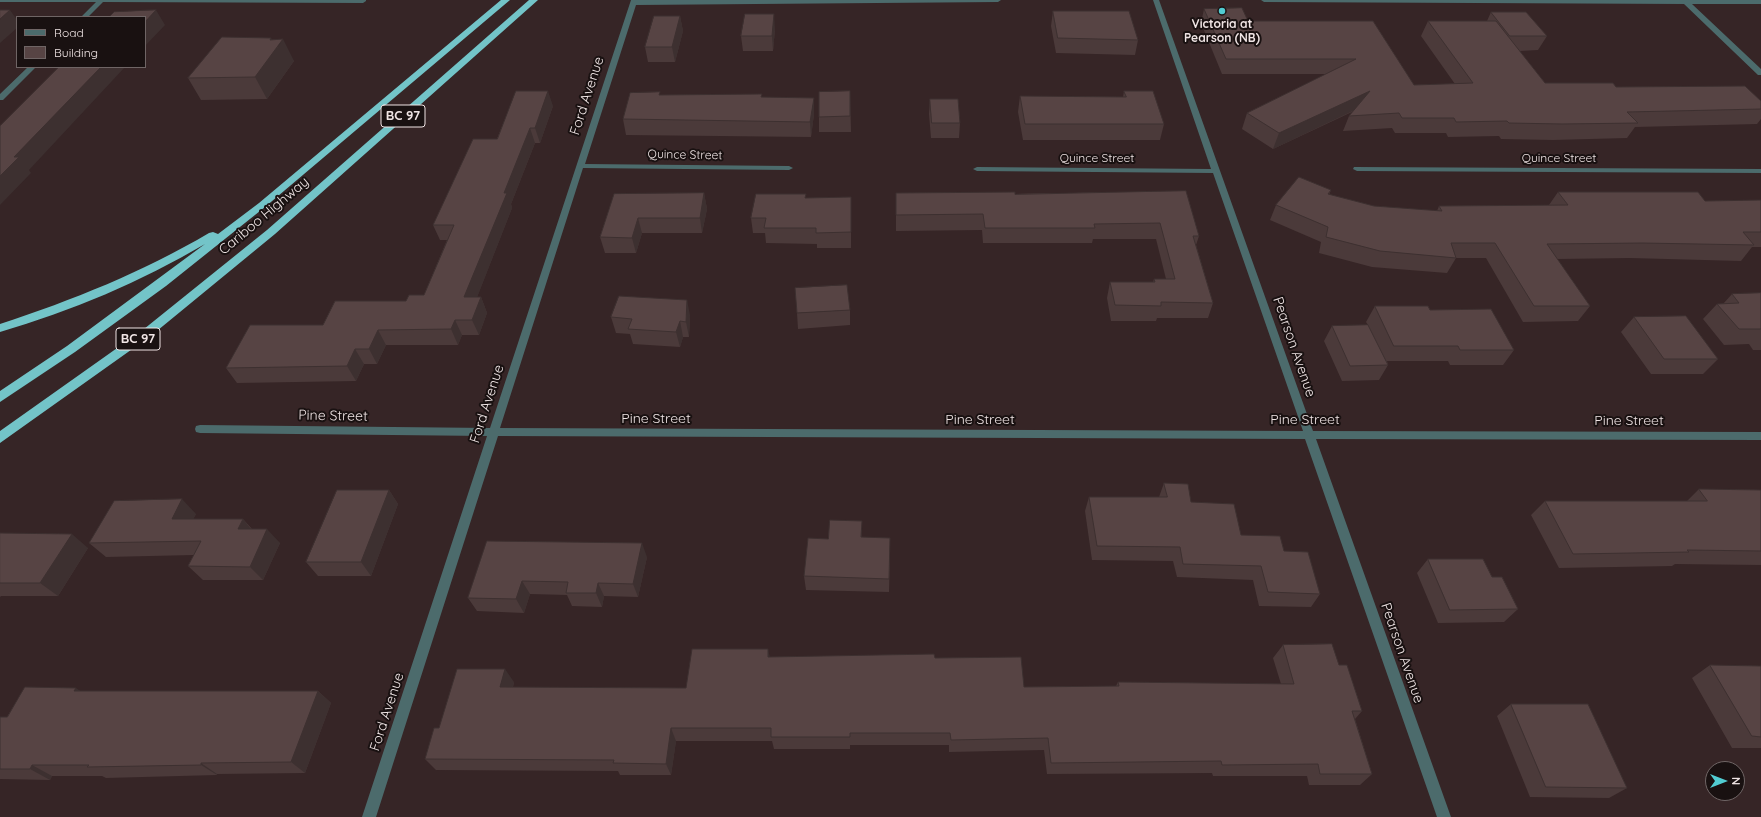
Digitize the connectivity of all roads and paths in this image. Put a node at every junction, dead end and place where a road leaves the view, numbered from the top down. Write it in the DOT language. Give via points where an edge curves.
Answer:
graph roads {
  1 [pos="0,0"];
  2 [pos="102,0"];
  3 [pos="506,0"];
  4 [pos="534,0"];
  5 [pos="998,0"];
  6 [pos="1156,0"];
  7 [pos="1264,0"];
  8 [pos="364,1"];
  9 [pos="1685,1"];
  10 [pos="633,2"];
  11 [pos="1761,2"];
  12 [pos="85,16"];
  13 [pos="31,68"];
  14 [pos="1761,73"];
  15 [pos="0,98"];
  16 [pos="580,166"];
  17 [pos="789,168"];
  18 [pos="977,169"];
  19 [pos="1357,169"];
  20 [pos="1216,170"];
  21 [pos="1761,171"];
  22 [pos="262,205"];
  23 [pos="0,328"];
  24 [pos="0,397"];
  25 [pos="200,429"];
  26 [pos="494,432"];
  27 [pos="1309,434"];
  28 [pos="1761,436"];
  29 [pos="0,438"];
  30 [pos="369,817"];
  31 [pos="1444,817"];
  1 -- 2 [label="street"];
  2 -- 8 [label="street"];
  2 -- 12 [label="street"];
  3 -- 22 [label="highway, Cariboo Highway / BC 97"];
  4 -- 29 [label="highway, Cariboo Highway / BC 97" via="271,232 148,332"];
  5 -- 10 [label="street"];
  6 -- 20 [label="street, Pearson Avenue"];
  7 -- 9 [label="street"];
  9 -- 11 [label="street"];
  9 -- 14 [label="street"];
  10 -- 16 [label="street, Ford Avenue"];
  13 -- 15 [label="street"];
  16 -- 17 [label="street, Quince Street"];
  16 -- 26 [label="street, Ford Avenue"];
  18 -- 20 [label="street, Quince Street"];
  19 -- 21 [label="street, Quince Street"];
  20 -- 27 [label="street, Pearson Avenue"];
  22 -- 23 [label="highway" via="197,245 121,283 50,312"];
  22 -- 24 [label="highway, Cariboo Highway / BC 97" via="162,283"];
  25 -- 26 [label="street, Pine Street"];
  26 -- 27 [label="street, Pine Street"];
  26 -- 30 [label="street, Ford Avenue"];
  27 -- 28 [label="street, Pine Street"];
  27 -- 31 [label="street, Pearson Avenue"];
}
